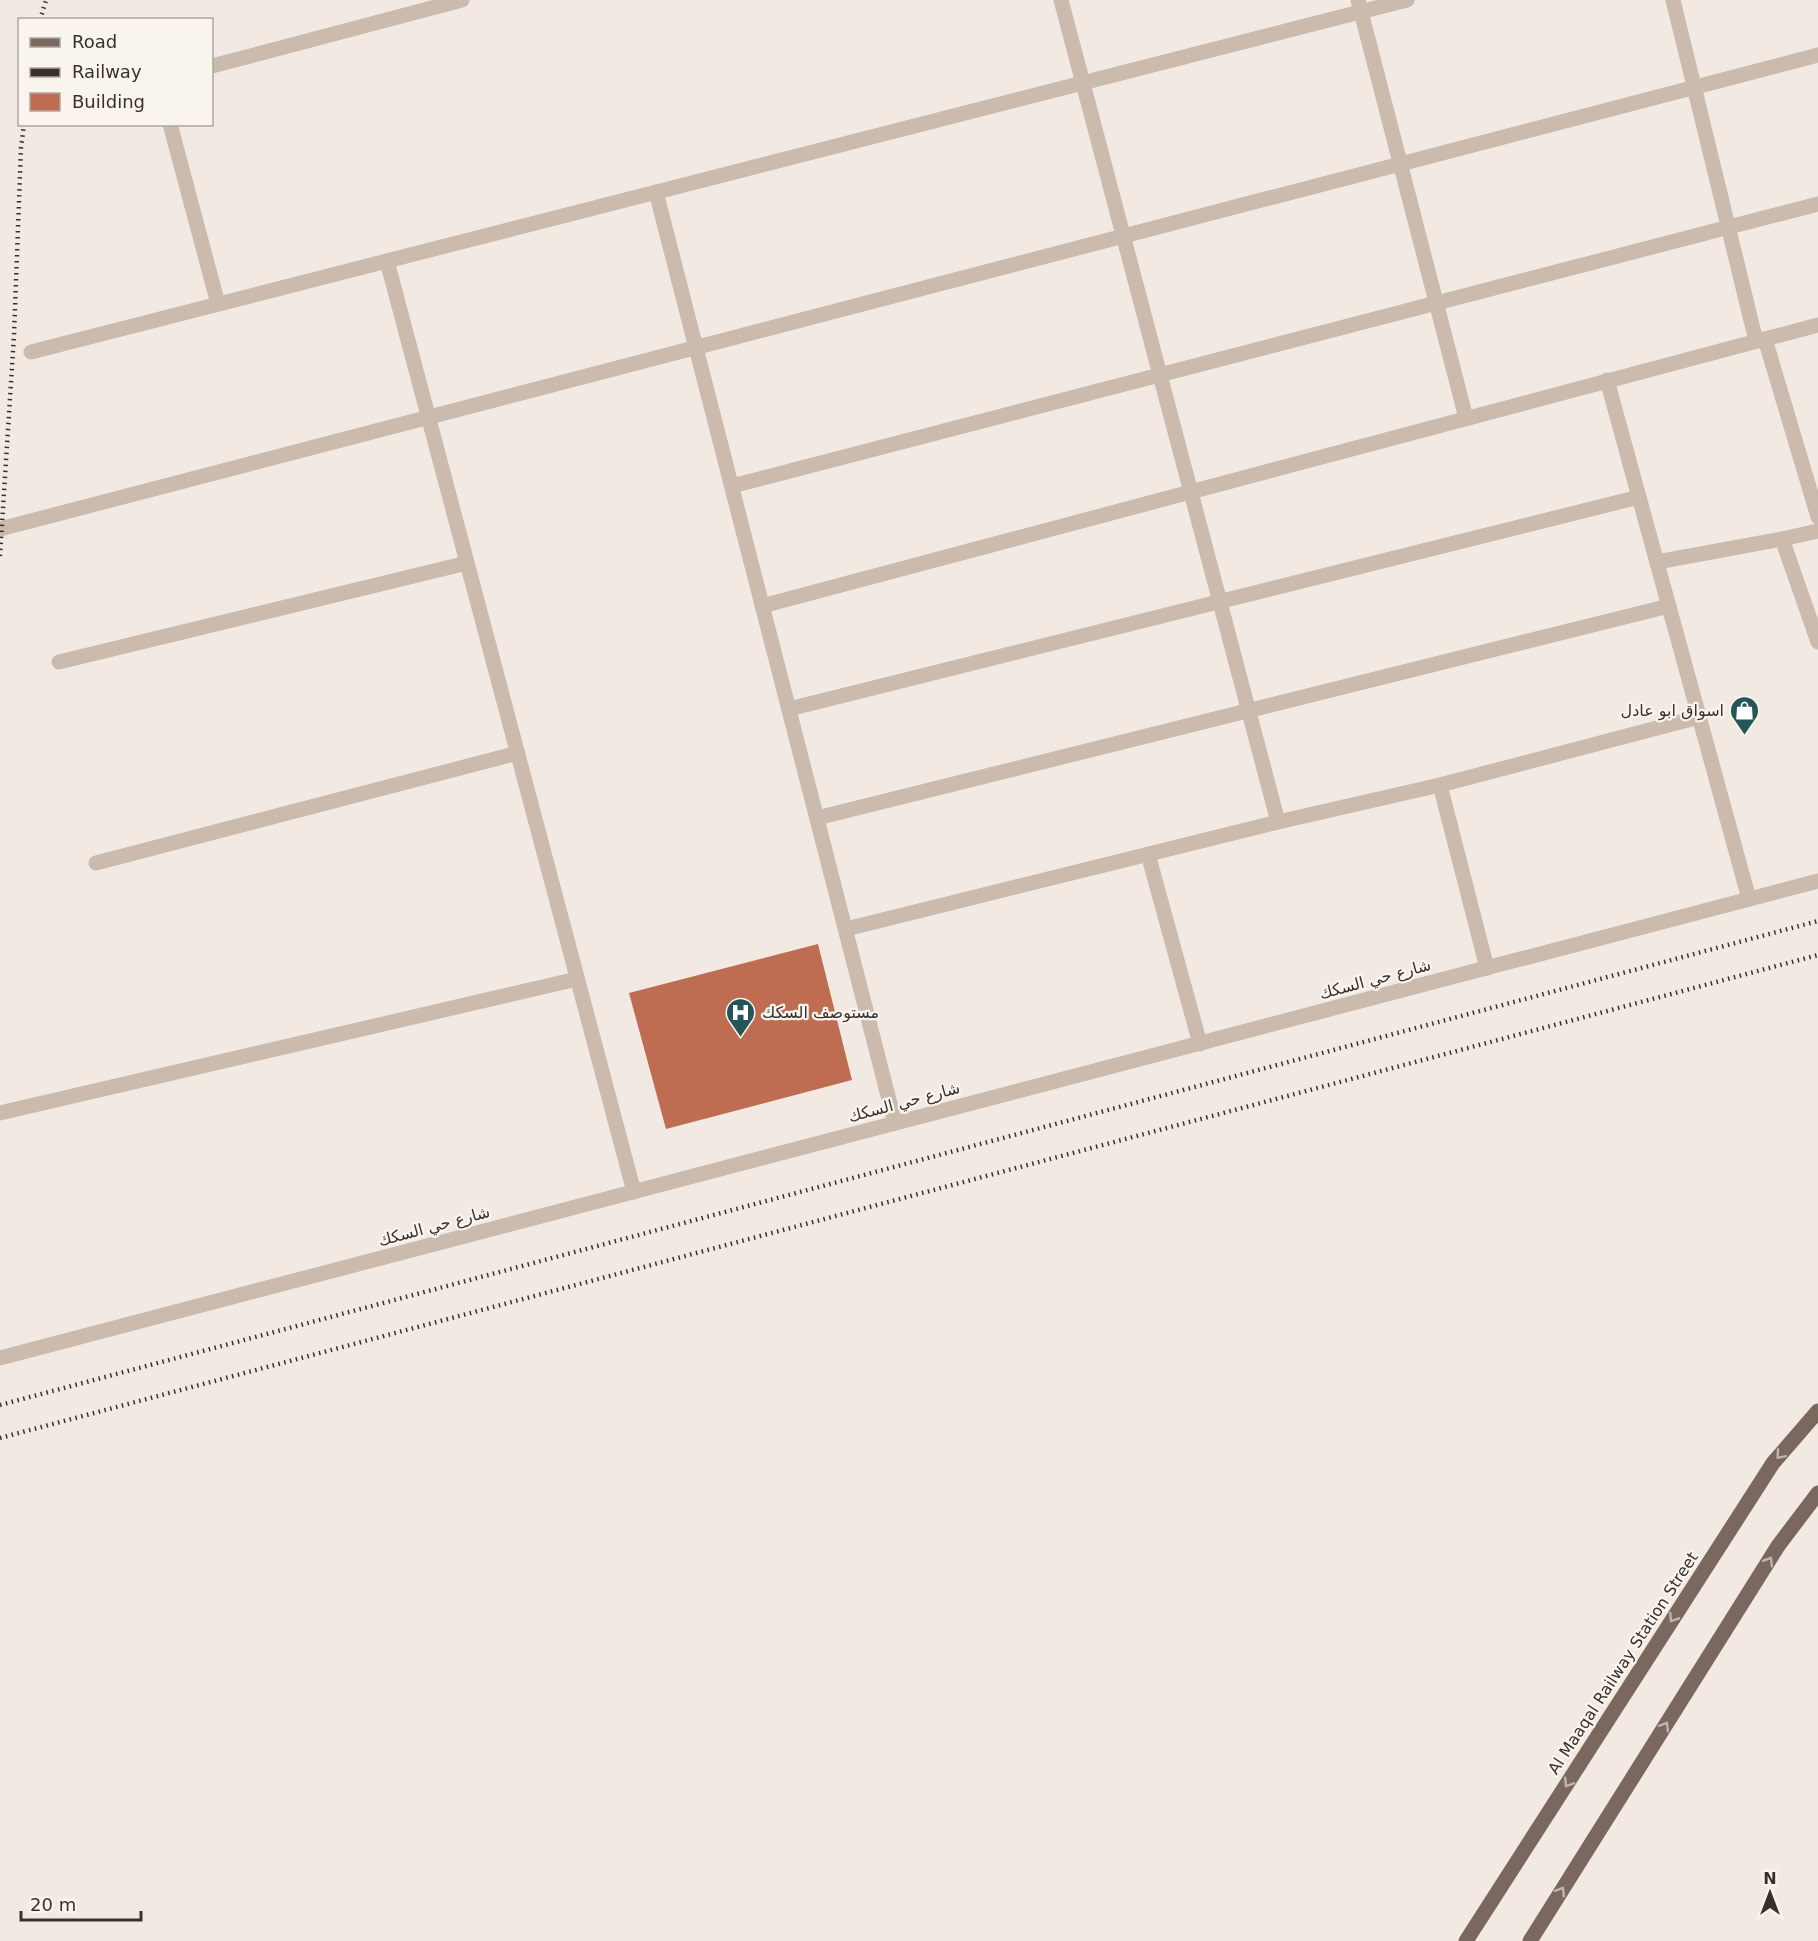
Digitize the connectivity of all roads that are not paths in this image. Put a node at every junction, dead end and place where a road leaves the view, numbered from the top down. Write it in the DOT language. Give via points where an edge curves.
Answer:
graph roads {
  1 [pos="462,0"];
  2 [pos="1062,0"];
  3 [pos="1407,0"];
  4 [pos="1673,0"];
  5 [pos="1359,6"];
  6 [pos="1818,55"];
  7 [pos="213,66"];
  8 [pos="1083,83"];
  9 [pos="1695,87"];
  10 [pos="171,126"];
  11 [pos="1400,164"];
  12 [pos="656,192"];
  13 [pos="1818,204"];
  14 [pos="1728,228"];
  15 [pos="1123,236"];
  16 [pos="387,261"];
  17 [pos="1436,303"];
  18 [pos="218,304"];
  19 [pos="1818,325"];
  20 [pos="1760,340"];
  21 [pos="696,347"];
  22 [pos="31,352"];
  23 [pos="1160,375"];
  24 [pos="1607,380"];
  25 [pos="429,416"];
  26 [pos="1466,418"];
  27 [pos="732,486"];
  28 [pos="1191,491"];
  29 [pos="1639,497"];
  30 [pos="1818,517"];
  31 [pos="0,529"];
  32 [pos="1818,531"];
  33 [pos="1782,539"];
  34 [pos="1657,562"];
  35 [pos="467,563"];
  36 [pos="1220,601"];
  37 [pos="762,606"];
  38 [pos="1669,606"];
  39 [pos="1818,642"];
  40 [pos="59,662"];
  41 [pos="789,709"];
  42 [pos="1248,710"];
  43 [pos="1699,717"];
  44 [pos="518,753"];
  45 [pos="1440,785"];
  46 [pos="817,818"];
  47 [pos="1278,822"];
  48 [pos="1148,854"];
  49 [pos="96,863"];
  50 [pos="1818,881"];
  51 [pos="1749,899"];
  52 [pos="846,929"];
  53 [pos="1487,968"];
  54 [pos="577,979"];
  55 [pos="1200,1044"];
  56 [pos="0,1113"];
  57 [pos="896,1123"];
  58 [pos="634,1192"];
  59 [pos="0,1358"];
  60 [pos="1818,1411"];
  61 [pos="1818,1493"];
  62 [pos="1466,1941"];
  63 [pos="1530,1941"];
  1 -- 7 [label="street"];
  2 -- 8 [label="street"];
  3 -- 5 [label="street"];
  4 -- 9 [label="street"];
  5 -- 8 [label="street"];
  5 -- 11 [label="street"];
  6 -- 9 [label="street"];
  8 -- 12 [label="street"];
  8 -- 15 [label="street"];
  9 -- 11 [label="street"];
  9 -- 14 [label="street"];
  10 -- 18 [label="street"];
  11 -- 15 [label="street"];
  11 -- 17 [label="street"];
  12 -- 16 [label="street"];
  12 -- 21 [label="street"];
  13 -- 14 [label="street"];
  14 -- 17 [label="street"];
  14 -- 20 [label="street"];
  15 -- 21 [label="street"];
  15 -- 23 [label="street"];
  16 -- 18 [label="street"];
  16 -- 25 [label="street"];
  17 -- 23 [label="street"];
  17 -- 26 [label="street"];
  18 -- 22 [label="street"];
  19 -- 20 [label="street"];
  20 -- 24 [label="street"];
  20 -- 30 [label="street"];
  21 -- 25 [label="street"];
  21 -- 27 [label="street"];
  23 -- 27 [label="street"];
  23 -- 28 [label="street"];
  24 -- 26 [label="street"];
  24 -- 29 [label="street"];
  25 -- 31 [label="street"];
  25 -- 35 [label="street"];
  26 -- 28 [label="street"];
  27 -- 37 [label="street"];
  28 -- 36 [label="street"];
  28 -- 37 [label="street"];
  29 -- 34 [label="street"];
  29 -- 36 [label="street"];
  32 -- 33 [label="street"];
  33 -- 34 [label="street"];
  33 -- 39 [label="street"];
  34 -- 38 [label="street"];
  35 -- 40 [label="street"];
  35 -- 44 [label="street"];
  36 -- 41 [label="street"];
  36 -- 42 [label="street"];
  37 -- 41 [label="street"];
  38 -- 42 [label="street"];
  38 -- 43 [label="street"];
  41 -- 46 [label="street"];
  42 -- 46 [label="street"];
  42 -- 47 [label="street"];
  43 -- 45 [label="street"];
  43 -- 51 [label="street"];
  44 -- 49 [label="street"];
  44 -- 54 [label="street"];
  45 -- 47 [label="street"];
  45 -- 53 [label="street"];
  46 -- 52 [label="street"];
  47 -- 48 [label="street"];
  48 -- 52 [label="street"];
  48 -- 55 [label="street"];
  50 -- 51 [label="street, شارع حي السكك"];
  51 -- 53 [label="street, شارع حي السكك"];
  52 -- 57 [label="street"];
  53 -- 55 [label="street, شارع حي السكك"];
  54 -- 56 [label="street"];
  54 -- 58 [label="street"];
  55 -- 57 [label="street, شارع حي السكك"];
  57 -- 58 [label="street, شارع حي السكك"];
  58 -- 59 [label="street, شارع حي السكك"];
  60 -- 62 [label="main road, Al Maaqal Railway Station Street, one-way" via="1773,1463"];
  63 -- 61 [label="main road, one-way" via="1778,1546"];
}
